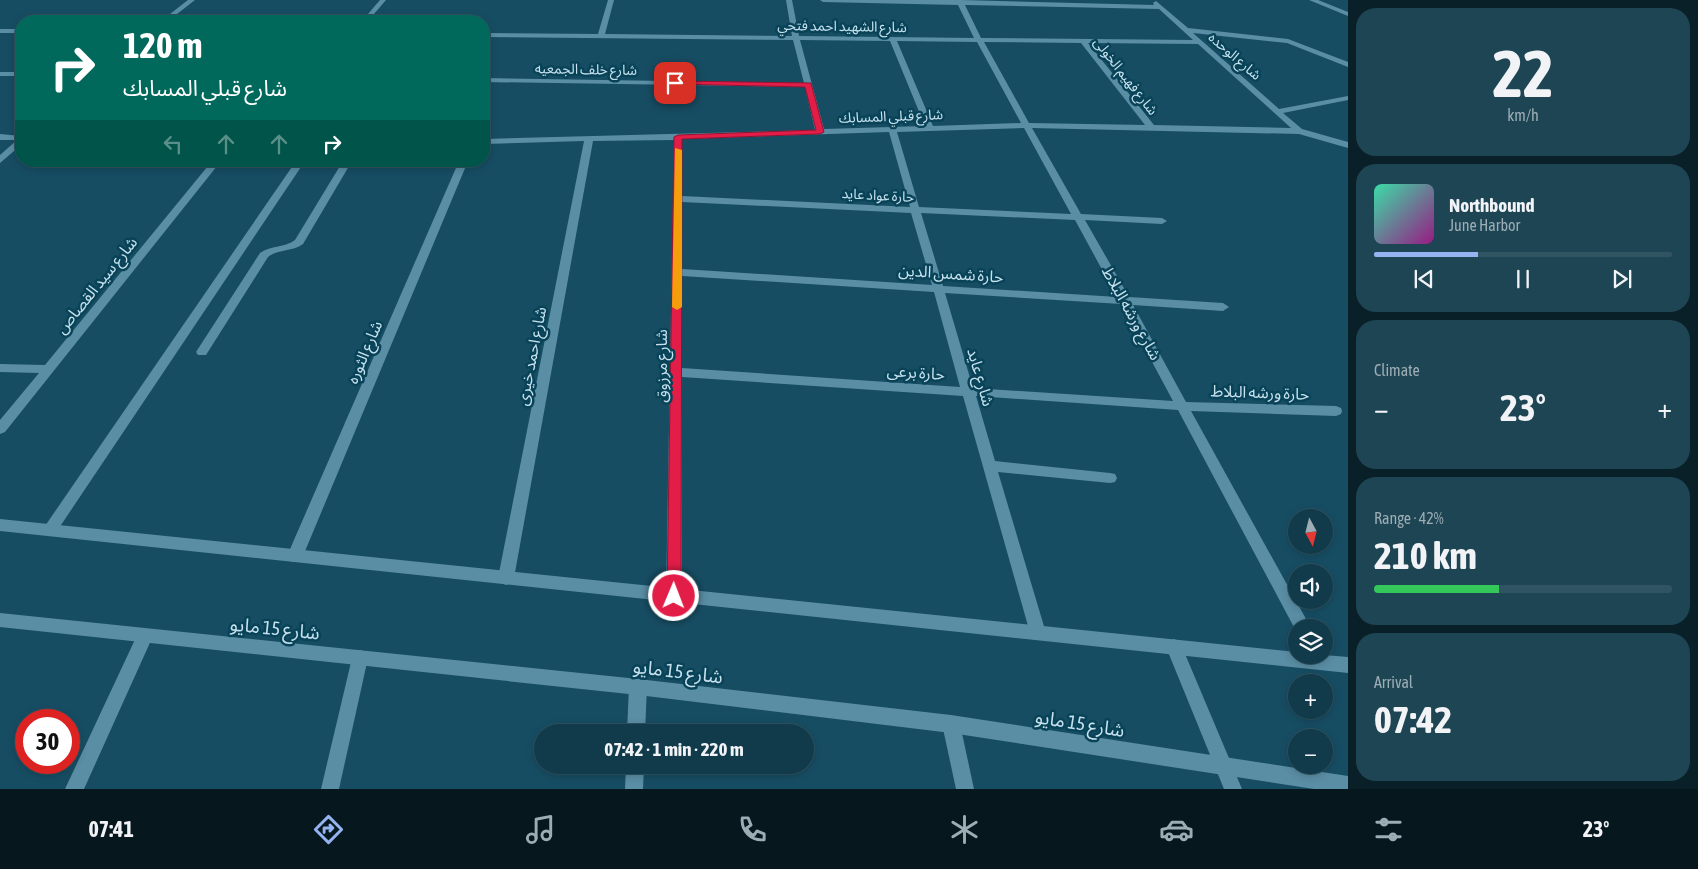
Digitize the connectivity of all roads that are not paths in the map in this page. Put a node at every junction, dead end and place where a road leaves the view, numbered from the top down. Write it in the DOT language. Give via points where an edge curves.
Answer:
graph roads {
  1 [pos="192,0"];
  2 [pos="383,0"];
  3 [pos="611,0"];
  4 [pos="789,0"];
  5 [pos="823,0"];
  6 [pos="1153,0"];
  7 [pos="1312,0"];
  8 [pos="960,1"];
  9 [pos="1161,7"];
  10 [pos="1348,14"];
  11 [pos="172,15"];
  12 [pos="369,15"];
  13 [pos="1187,30"];
  14 [pos="0,31"];
  15 [pos="15,31"];
  16 [pos="490,35"];
  17 [pos="601,36"];
  18 [pos="796,38"];
  19 [pos="892,39"];
  20 [pos="979,40"];
  21 [pos="1082,41"];
  22 [pos="1200,42"];
  23 [pos="1348,65"];
  24 [pos="0,74"];
  25 [pos="15,74"];
  26 [pos="490,80"];
  27 [pos="808,85"];
  28 [pos="1348,98"];
  29 [pos="1280,111"];
  30 [pos="1026,125"];
  31 [pos="1150,126"];
  32 [pos="930,128"];
  33 [pos="892,129"];
  34 [pos="1300,131"];
  35 [pos="820,132"];
  36 [pos="15,134"];
  37 [pos="0,137"];
  38 [pos="11,137"];
  39 [pos="678,137"];
  40 [pos="15,138"];
  41 [pos="589,139"];
  42 [pos="490,141"];
  43 [pos="1348,145"];
  44 [pos="15,146"];
  45 [pos="0,160"];
  46 [pos="212,167"];
  47 [pos="297,167"];
  48 [pos="344,167"];
  49 [pos="461,167"];
  50 [pos="677,199"];
  51 [pos="915,210"];
  52 [pos="1078,218"];
  53 [pos="1162,221"];
  54 [pos="677,272"];
  55 [pos="939,289"];
  56 [pos="1125,301"];
  57 [pos="1223,307"];
  58 [pos="202,352"];
  59 [pos="0,368"];
  60 [pos="48,369"];
  61 [pos="677,372"];
  62 [pos="968,391"];
  63 [pos="1183,406"];
  64 [pos="1336,411"];
  65 [pos="0,429"];
  66 [pos="989,466"];
  67 [pos="1110,478"];
  68 [pos="0,525"];
  69 [pos="50,530"];
  70 [pos="295,556"];
  71 [pos="506,578"];
  72 [pos="674,596"];
  73 [pos="1298,619"];
  74 [pos="0,620"];
  75 [pos="1038,633"];
  76 [pos="145,636"];
  77 [pos="1174,648"];
  78 [pos="1288,657"];
  79 [pos="360,658"];
  80 [pos="1333,662"];
  81 [pos="1348,665"];
  82 [pos="638,687"];
  83 [pos="636,724"];
  84 [pos="951,724"];
  85 [pos="1223,767"];
  86 [pos="635,774"];
  87 [pos="1348,785"];
  88 [pos="74,789"];
  89 [pos="330,789"];
  90 [pos="634,789"];
  91 [pos="965,789"];
  92 [pos="1233,789"];
  1 -- 11 [label="street"];
  2 -- 12 [label="street"];
  3 -- 17 [label="street"];
  4 -- 18 [label="street"];
  5 -- 8 [label="street"];
  6 -- 9 [label="street, شارع الوحده"];
  7 -- 10 [label="street"];
  8 -- 9 [label="street"];
  8 -- 20 [label="street, شارع ورشه البلاط"];
  9 -- 13 [label="street, شارع الوحده"];
  13 -- 22 [label="street, شارع الوحده"];
  13 -- 23 [label="street" via="1288,41"];
  14 -- 15 [label="street"];
  16 -- 17 [label="street, شارع الشهيد احمد فتحي"];
  17 -- 18 [label="street, شارع الشهيد احمد فتحي"];
  18 -- 19 [label="street, شارع الشهيد احمد فتحي"];
  18 -- 27 [label="street"];
  19 -- 20 [label="street, شارع الشهيد احمد فتحي"];
  19 -- 32 [label="street"];
  20 -- 21 [label="street, شارع الشهيد احمد فتحي"];
  20 -- 30 [label="street, شارع ورشه البلاط"];
  21 -- 22 [label="street, شارع الشهيد احمد فتحي"];
  21 -- 31 [label="street, شارع فهيم الخولى"];
  22 -- 29 [label="street, شارع الوحده"];
  24 -- 25 [label="street"];
  26 -- 27 [label="street, شارع خلف الجمعيه"];
  27 -- 35 [label="street"];
  28 -- 29 [label="street"];
  29 -- 34 [label="street, شارع الوحده"];
  30 -- 31 [label="street, شارع قبلي المسابك"];
  30 -- 32 [label="street, شارع قبلي المسابك"];
  30 -- 52 [label="street, شارع ورشه البلاط"];
  31 -- 34 [label="street, شارع قبلي المسابك"];
  32 -- 33 [label="street, شارع قبلي المسابك"];
  33 -- 35 [label="street, شارع قبلي المسابك"];
  33 -- 51 [label="street, شارع عايد"];
  34 -- 43 [label="street"];
  35 -- 39 [label="street, شارع قبلي المسابك"];
  36 -- 38 [label="street"];
  37 -- 38 [label="street"];
  38 -- 40 [label="street"];
  39 -- 41 [label="street, شارع قبلي المسابك"];
  39 -- 50 [label="street, شارع مرزوق"];
  41 -- 42 [label="street, شارع قبلي المسابك"];
  41 -- 71 [label="street, شارع احمد خيرى"];
  44 -- 45 [label="street"];
  46 -- 60 [label="street, شارع سيد القصاص"];
  47 -- 69 [label="street"];
  48 -- 58 [label="street" via="299,242 292,248 271,250 264,256"];
  49 -- 70 [label="street, شارع الثوره"];
  50 -- 51 [label="street, حارة عواد عايد"];
  50 -- 54 [label="street, شارع مرزوق"];
  51 -- 52 [label="street, حارة عواد عايد"];
  51 -- 55 [label="street, شارع عايد"];
  52 -- 53 [label="street, حارة عواد عايد"];
  52 -- 56 [label="street, شارع ورشه البلاط"];
  54 -- 55 [label="street, حارة شمس الدين"];
  54 -- 61 [label="street, شارع مرزوق"];
  55 -- 56 [label="street, حارة شمس الدين"];
  55 -- 62 [label="street, شارع عايد"];
  56 -- 57 [label="street, حارة شمس الدين"];
  56 -- 63 [label="street, شارع ورشه البلاط"];
  59 -- 60 [label="street"];
  60 -- 65 [label="street, شارع سيد القصاص"];
  61 -- 62 [label="street, حارة برعى"];
  61 -- 72 [label="street, شارع مرزوق"];
  62 -- 63 [label="street, حارة برعى"];
  62 -- 66 [label="street, شارع عايد"];
  63 -- 64 [label="street, حارة ورشه البلاط"];
  63 -- 73 [label="street, شارع ورشه البلاط"];
  66 -- 67 [label="street"];
  66 -- 75 [label="street, شارع عايد"];
  68 -- 69 [label="street"];
  69 -- 70 [label="street"];
  70 -- 71 [label="street"];
  71 -- 72 [label="street"];
  72 -- 75 [label="street"];
  74 -- 76 [label="street, شارع 15 مايو"];
  75 -- 77 [label="street"];
  76 -- 79 [label="street, شارع 15 مايو"];
  76 -- 88 [label="street"];
  77 -- 78 [label="street"];
  77 -- 85 [label="street"];
  79 -- 82 [label="street, شارع 15 مايو"];
  79 -- 89 [label="street"];
  80 -- 81 [label="street"];
  82 -- 83 [label="street"];
  82 -- 84 [label="street, شارع 15 مايو"];
  84 -- 85 [label="street, شارع 15 مايو"];
  84 -- 91 [label="street"];
  85 -- 87 [label="street, شارع 15 مايو"];
  85 -- 92 [label="street"];
  86 -- 90 [label="street"];
}
